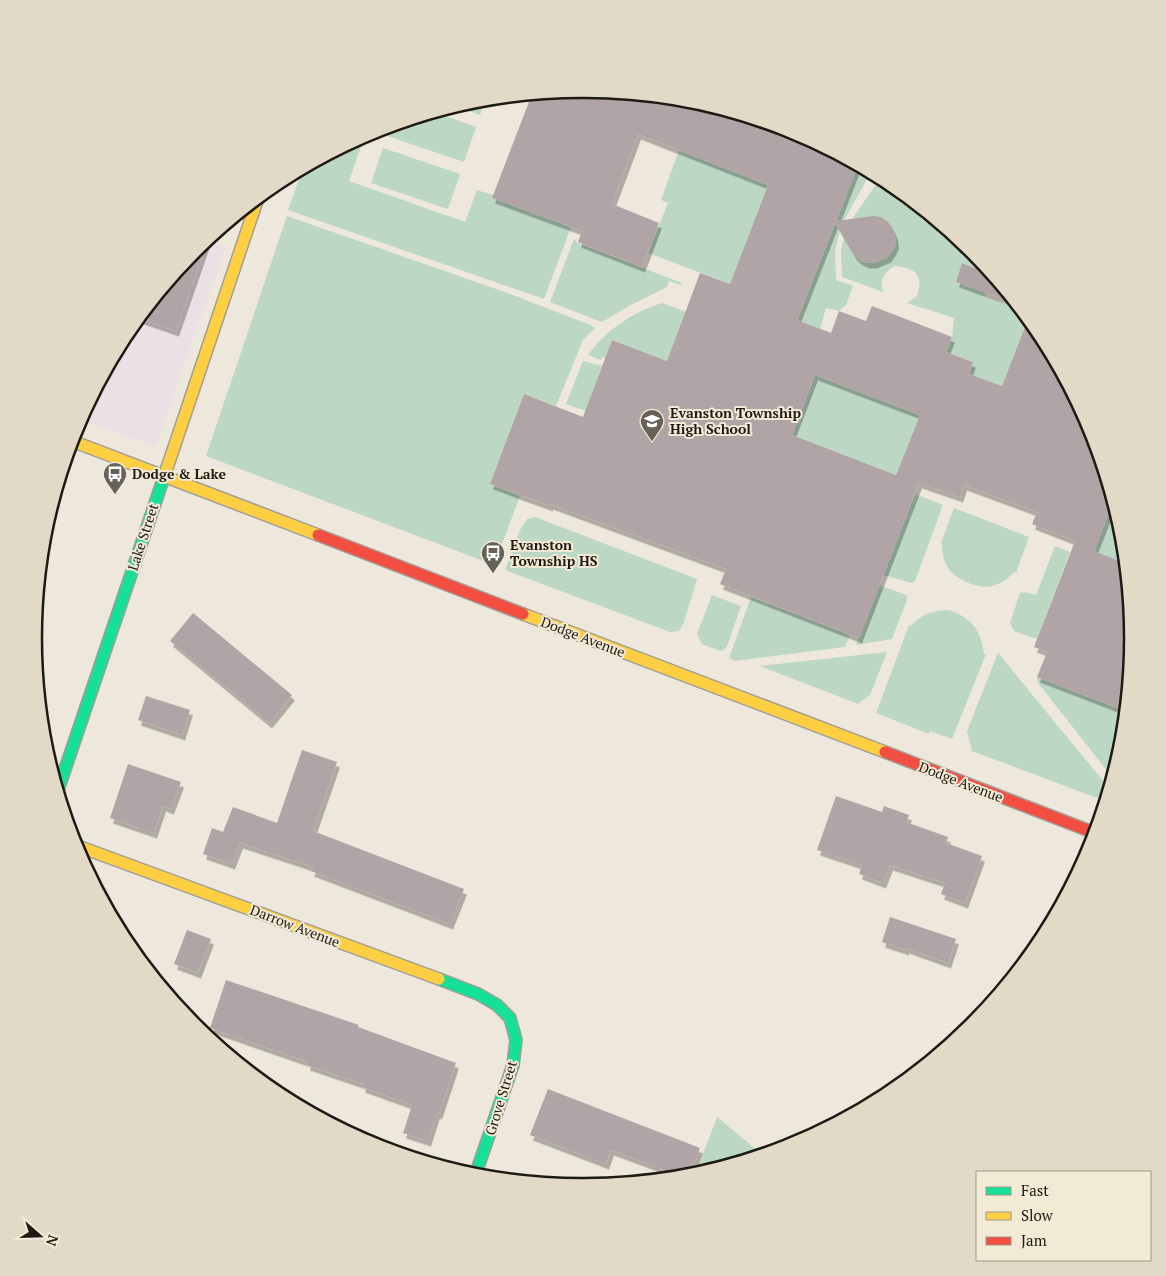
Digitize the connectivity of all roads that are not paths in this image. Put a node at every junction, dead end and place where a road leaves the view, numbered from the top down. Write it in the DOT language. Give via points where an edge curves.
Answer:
graph roads {
  1 [pos="254,209"];
  2 [pos="79,444"];
  3 [pos="163,475"];
  4 [pos="61,780"];
  5 [pos="1088,830"];
  6 [pos="86,849"];
  7 [pos="510,1018"];
  8 [pos="478,1168"];
  1 -- 3 [label="street, Lake Street"];
  2 -- 3 [label="street, Dodge Avenue"];
  3 -- 4 [label="street, Lake Street"];
  3 -- 5 [label="street, Dodge Avenue"];
  6 -- 7 [label="street, Darrow Avenue" via="478,994 497,1005"];
  7 -- 8 [label="street, Grove Street" via="516,1040 513,1066"];
}
